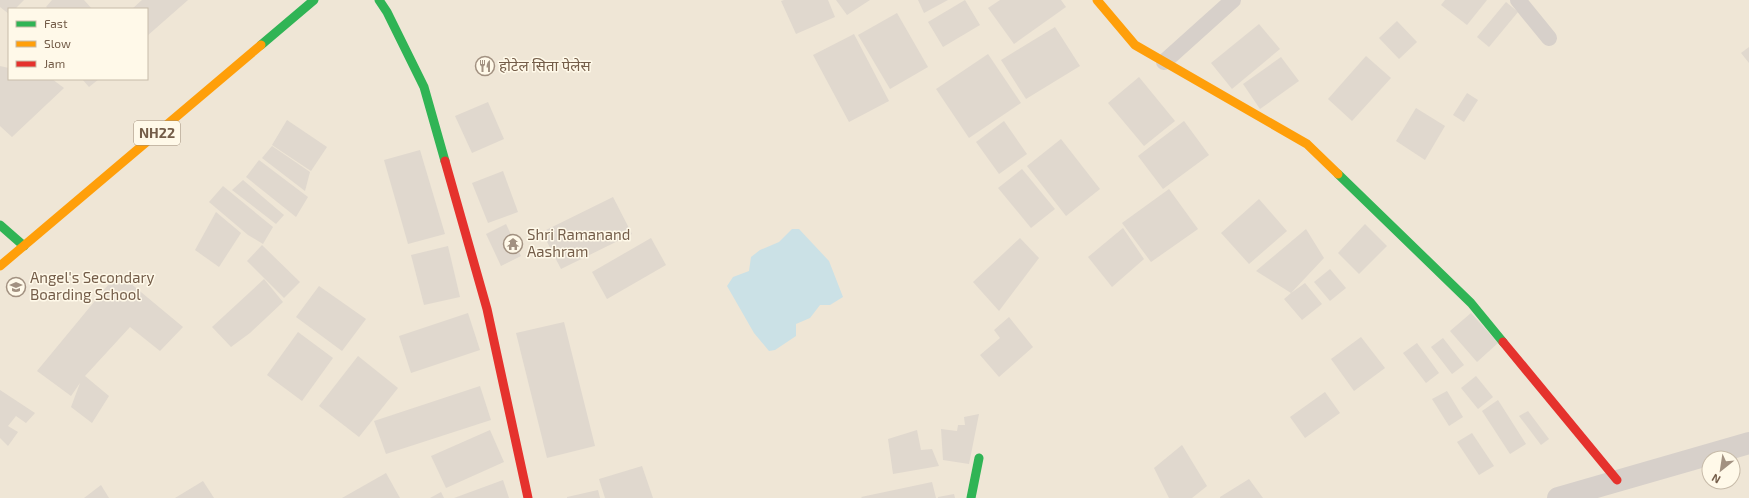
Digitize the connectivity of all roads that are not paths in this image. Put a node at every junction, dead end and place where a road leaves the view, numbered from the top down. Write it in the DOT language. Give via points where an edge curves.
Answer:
graph roads {
  1 [pos="314,0"];
  2 [pos="378,0"];
  3 [pos="1097,0"];
  4 [pos="1233,0"];
  5 [pos="1518,0"];
  6 [pos="1549,38"];
  7 [pos="1164,62"];
  8 [pos="0,225"];
  9 [pos="24,246"];
  10 [pos="0,266"];
  11 [pos="1749,443"];
  12 [pos="979,458"];
  13 [pos="1617,480"];
  14 [pos="528,498"];
  15 [pos="971,498"];
  16 [pos="1558,498"];
  1 -- 9 [label="main road, NH22"];
  2 -- 14 [label="main road" via="387,12 424,87 486,309"];
  3 -- 7 [label="main road" via="1135,45"];
  4 -- 7 [label="lane"];
  5 -- 6 [label="lane"];
  7 -- 13 [label="main road" via="1307,144 1471,303"];
  8 -- 9 [label="main road"];
  9 -- 10 [label="main road, NH22"];
  11 -- 13 [label="street"];
  12 -- 15 [label="main road"];
  13 -- 16 [label="street"];
}
